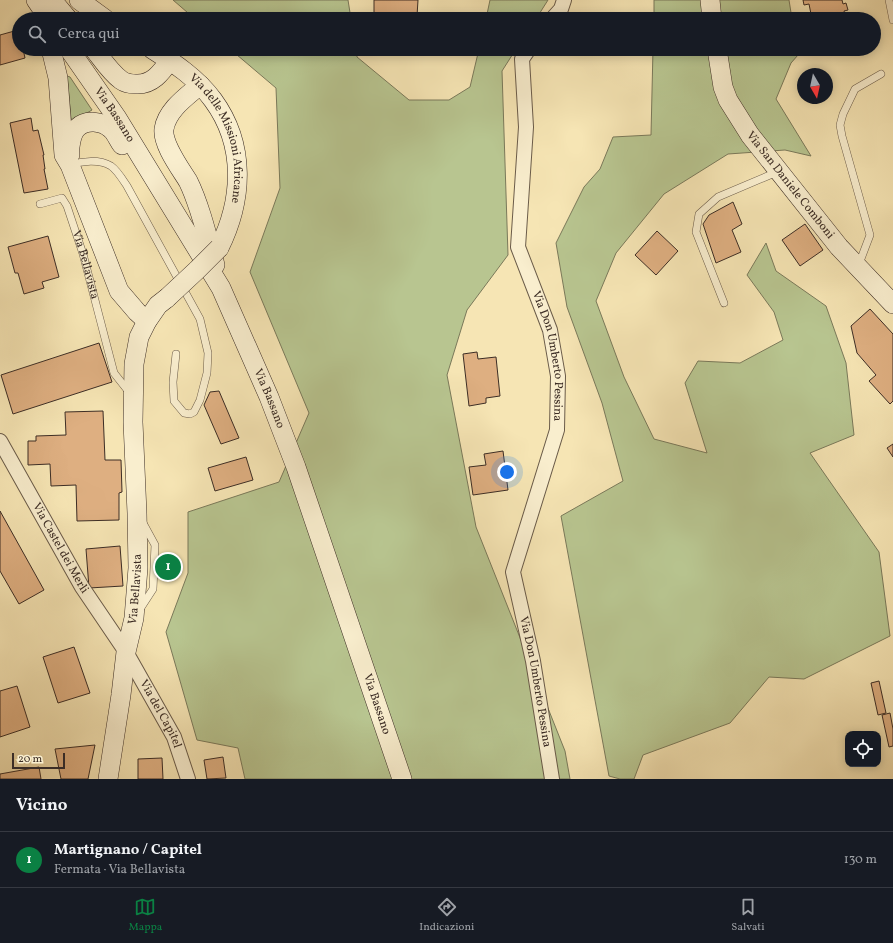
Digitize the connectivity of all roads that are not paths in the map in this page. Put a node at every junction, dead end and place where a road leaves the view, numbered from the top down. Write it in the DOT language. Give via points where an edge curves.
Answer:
graph roads {
  1 [pos="28,0"];
  2 [pos="36,0"];
  3 [pos="52,0"];
  4 [pos="79,0"];
  5 [pos="564,0"];
  6 [pos="710,0"];
  7 [pos="889,0"];
  8 [pos="34,12"];
  9 [pos="44,12"];
  10 [pos="62,12"];
  11 [pos="95,12"];
  12 [pos="558,12"];
  13 [pos="711,12"];
  14 [pos="893,20"];
  15 [pos="53,56"];
  16 [pos="75,56"];
  17 [pos="100,56"];
  18 [pos="163,56"];
  19 [pos="524,56"];
  20 [pos="717,56"];
  21 [pos="170,60"];
  22 [pos="881,74"];
  23 [pos="200,85"];
  24 [pos="70,165"];
  25 [pos="779,171"];
  26 [pos="40,204"];
  27 [pos="218,248"];
  28 [pos="858,266"];
  29 [pos="221,288"];
  30 [pos="724,303"];
  31 [pos="893,304"];
  32 [pos="147,321"];
  33 [pos="176,354"];
  34 [pos="133,397"];
  35 [pos="0,442"];
  36 [pos="126,652"];
  37 [pos="108,779"];
  38 [pos="188,779"];
  39 [pos="402,779"];
  40 [pos="552,779"];
  1 -- 8 [label="main road"];
  2 -- 9 [label="main road"];
  3 -- 10 [label="main road"];
  4 -- 11 [label="main road"];
  5 -- 12 [label="street"];
  6 -- 13 [label="main road"];
  7 -- 14 [label="lane"];
  15 -- 24 [label="main road" via="58,78 64,155"];
  16 -- 29 [label="main road, Via Bassano" via="117,118"];
  17 -- 21 [label="main road" via="116,76 129,84 144,84 153,80"];
  18 -- 21 [label="main road, Via delle Missioni Africane"];
  19 -- 40 [label="street, Via Don Umberto Pessina" via="522,59 526,127 518,247 550,330 558,376 557,430 513,572 533,661"];
  20 -- 25 [label="main road, Via San Daniele Comboni" via="722,87 728,100"];
  21 -- 23 [label="main road, Via delle Missioni Africane"];
  22 -- 28 [label="lane" via="855,89 840,125 870,235"];
  23 -- 27 [label="main road, Via delle Missioni Africane" via="226,122 238,169 238,188 233,212 227,232"];
  23 -- 29 [label="main road" via="176,106 167,118 165,142 189,183"];
  24 -- 29 [label="main road" via="70,147 76,128 86,123 106,125 112,130 157,201"];
  24 -- 32 [label="main road" via="119,291"];
  24 -- 33 [label="lane" via="82,161 111,166 128,186 200,319 208,353 207,373 200,400 194,412 190,414 184,413 174,401"];
  25 -- 28 [label="main road, Via San Daniele Comboni" via="839,247"];
  25 -- 30 [label="lane" via="718,197 699,214 696,232"];
  26 -- 34 [label="lane, Via Bellavista" via="62,198 67,206 83,254 114,373"];
  27 -- 32 [label="main road, Via Bellavista, bridge" via="198,270 158,305"];
  28 -- 31 [label="main road, Via San Daniele Comboni"];
  29 -- 39 [label="main road, Via Bassano" via="269,397 296,468"];
  32 -- 34 [label="main road, Via Bellavista" via="139,337 136,351"];
  34 -- 36 [label="main road, Via Bellavista" via="138,568 134,618"];
  35 -- 36 [label="street, Via Castel dei Merli" via="82,587"];
  36 -- 37 [label="main road, Via Bellavista"];
  36 -- 38 [label="street, Via del Capitel" via="174,737"];
}
